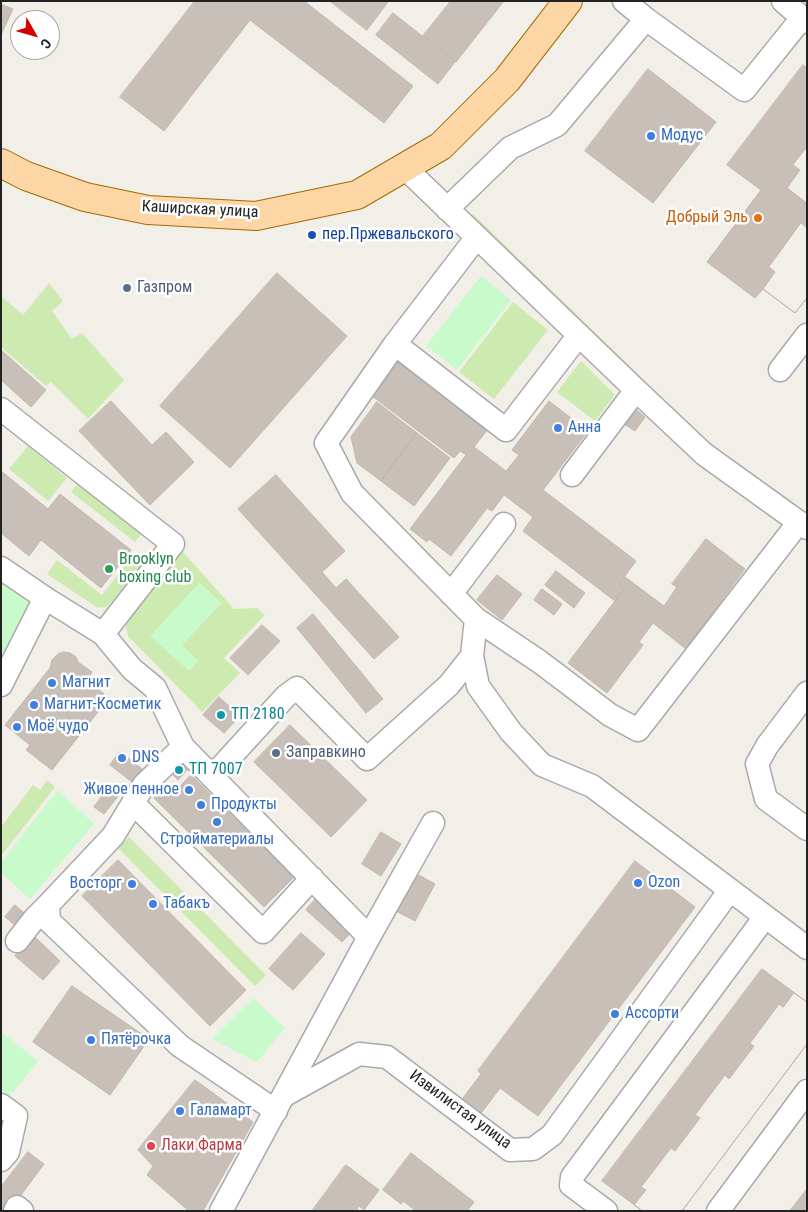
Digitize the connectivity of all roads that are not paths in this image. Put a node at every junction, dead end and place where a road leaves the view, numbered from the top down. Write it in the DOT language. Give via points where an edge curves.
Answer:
graph roads {
  1 [pos="568,1"];
  2 [pos="624,1"];
  3 [pos="783,1"];
  4 [pos="646,19"];
  5 [pos="804,20"];
  6 [pos="1,163"];
  7 [pos="404,167"];
  8 [pos="447,209"];
  9 [pos="477,237"];
  10 [pos="580,335"];
  11 [pos="807,335"];
  12 [pos="395,344"];
  13 [pos="780,370"];
  14 [pos="636,390"];
  15 [pos="1,409"];
  16 [pos="572,475"];
  17 [pos="504,524"];
  18 [pos="803,525"];
  19 [pos="1,568"];
  20 [pos="452,594"];
  21 [pos="45,598"];
  22 [pos="476,619"];
  23 [pos="103,634"];
  24 [pos="472,656"];
  25 [pos="1,685"];
  26 [pos="807,693"];
  27 [pos="183,747"];
  28 [pos="212,777"];
  29 [pos="133,804"];
  30 [pos="433,823"];
  31 [pos="807,830"];
  32 [pos="312,878"];
  33 [pos="730,890"];
  34 [pos="48,905"];
  35 [pos="765,917"];
  36 [pos="369,937"];
  37 [pos="16,941"];
  38 [pos="807,948"];
  39 [pos="807,1091"];
  40 [pos="280,1103"];
  41 [pos="1,1105"];
  42 [pos="1,1160"];
  43 [pos="15,1211"];
  44 [pos="22,1211"];
  45 [pos="221,1211"];
  46 [pos="606,1211"];
  47 [pos="718,1211"];
  1 -- 7 [label="main road, Каширская улица" via="507,80 440,146"];
  2 -- 4 [label="lane"];
  3 -- 5 [label="lane"];
  4 -- 5 [label="lane" via="744,90"];
  4 -- 8 [label="lane" via="557,125 510,148"];
  6 -- 7 [label="main road, Каширская улица" via="85,198 148,210 256,216 357,195"];
  7 -- 8 [label="lane"];
  8 -- 9 [label="lane"];
  9 -- 10 [label="lane"];
  9 -- 12 [label="lane"];
  10 -- 12 [label="lane" via="506,430"];
  10 -- 14 [label="lane"];
  11 -- 13 [label="lane"];
  12 -- 20 [label="lane" via="326,443 352,492"];
  14 -- 16 [label="lane"];
  14 -- 18 [label="lane" via="704,454"];
  15 -- 23 [label="lane" via="174,544"];
  17 -- 20 [label="lane"];
  18 -- 22 [label="lane" via="638,730 610,714"];
  19 -- 21 [label="lane"];
  20 -- 22 [label="lane"];
  21 -- 23 [label="lane"];
  21 -- 25 [label="lane"];
  22 -- 24 [label="lane"];
  23 -- 27 [label="lane" via="132,669 155,688"];
  24 -- 28 [label="lane" via="449,685 367,759 297,688"];
  24 -- 33 [label="lane" via="478,686 511,732 542,765 592,786"];
  26 -- 31 [label="lane" via="757,764 766,799"];
  27 -- 28 [label="lane"];
  27 -- 29 [label="lane" via="144,785"];
  28 -- 32 [label="lane"];
  29 -- 32 [label="lane" via="263,932"];
  29 -- 34 [label="lane" via="114,836"];
  30 -- 36 [label="lane"];
  32 -- 36 [label="lane"];
  33 -- 35 [label="lane"];
  33 -- 40 [label="lane, Извилистая улица" via="552,1135 532,1149 510,1150 387,1057 358,1054"];
  34 -- 37 [label="lane"];
  34 -- 40 [label="lane" via="49,921 180,1046"];
  35 -- 38 [label="lane"];
  35 -- 46 [label="lane" via="572,1177 570,1184"];
  36 -- 40 [label="lane"];
  39 -- 47 [label="lane"];
  40 -- 45 [label="lane"];
  41 -- 42 [label="lane" via="16,1116 8,1152"];
  43 -- 44 [label="lane" via="18,1207"];
}
